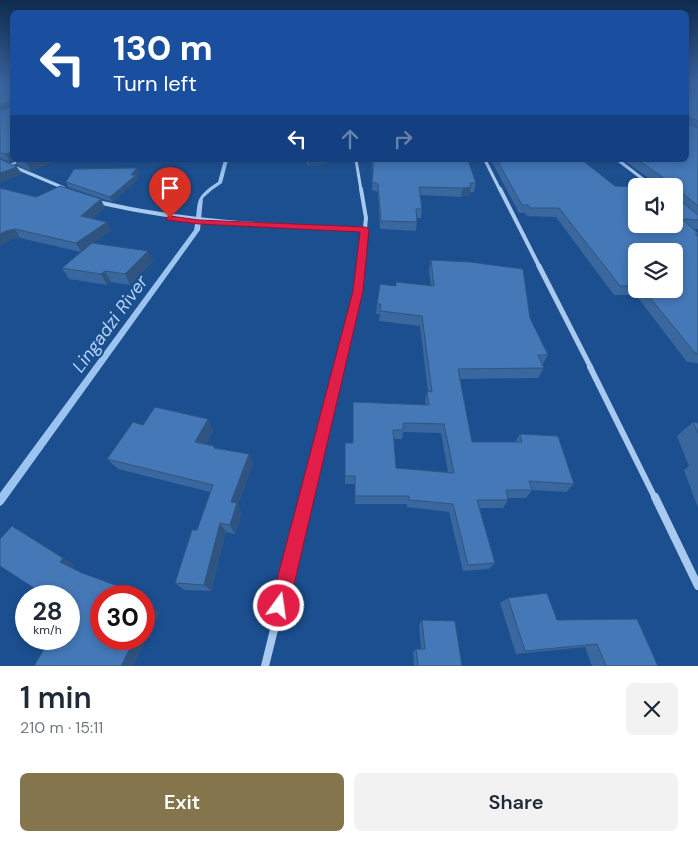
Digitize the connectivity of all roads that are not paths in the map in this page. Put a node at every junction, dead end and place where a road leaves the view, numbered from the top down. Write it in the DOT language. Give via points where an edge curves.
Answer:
graph roads {
  1 [pos="0,161"];
  2 [pos="17,162"];
  3 [pos="356,162"];
  4 [pos="486,162"];
  5 [pos="621,162"];
  6 [pos="10,165"];
  7 [pos="642,178"];
  8 [pos="70,191"];
  9 [pos="96,202"];
  10 [pos="365,229"];
  11 [pos="698,586"];
  12 [pos="265,666"];
  1 -- 6 [label="street"];
  2 -- 6 [label="lane"];
  3 -- 10 [label="street" via="365,202"];
  4 -- 11 [label="street" via="601,386"];
  5 -- 7 [label="street"];
  6 -- 8 [label="street"];
  9 -- 10 [label="street" via="199,222"];
  10 -- 12 [label="street" via="358,291"];
}
